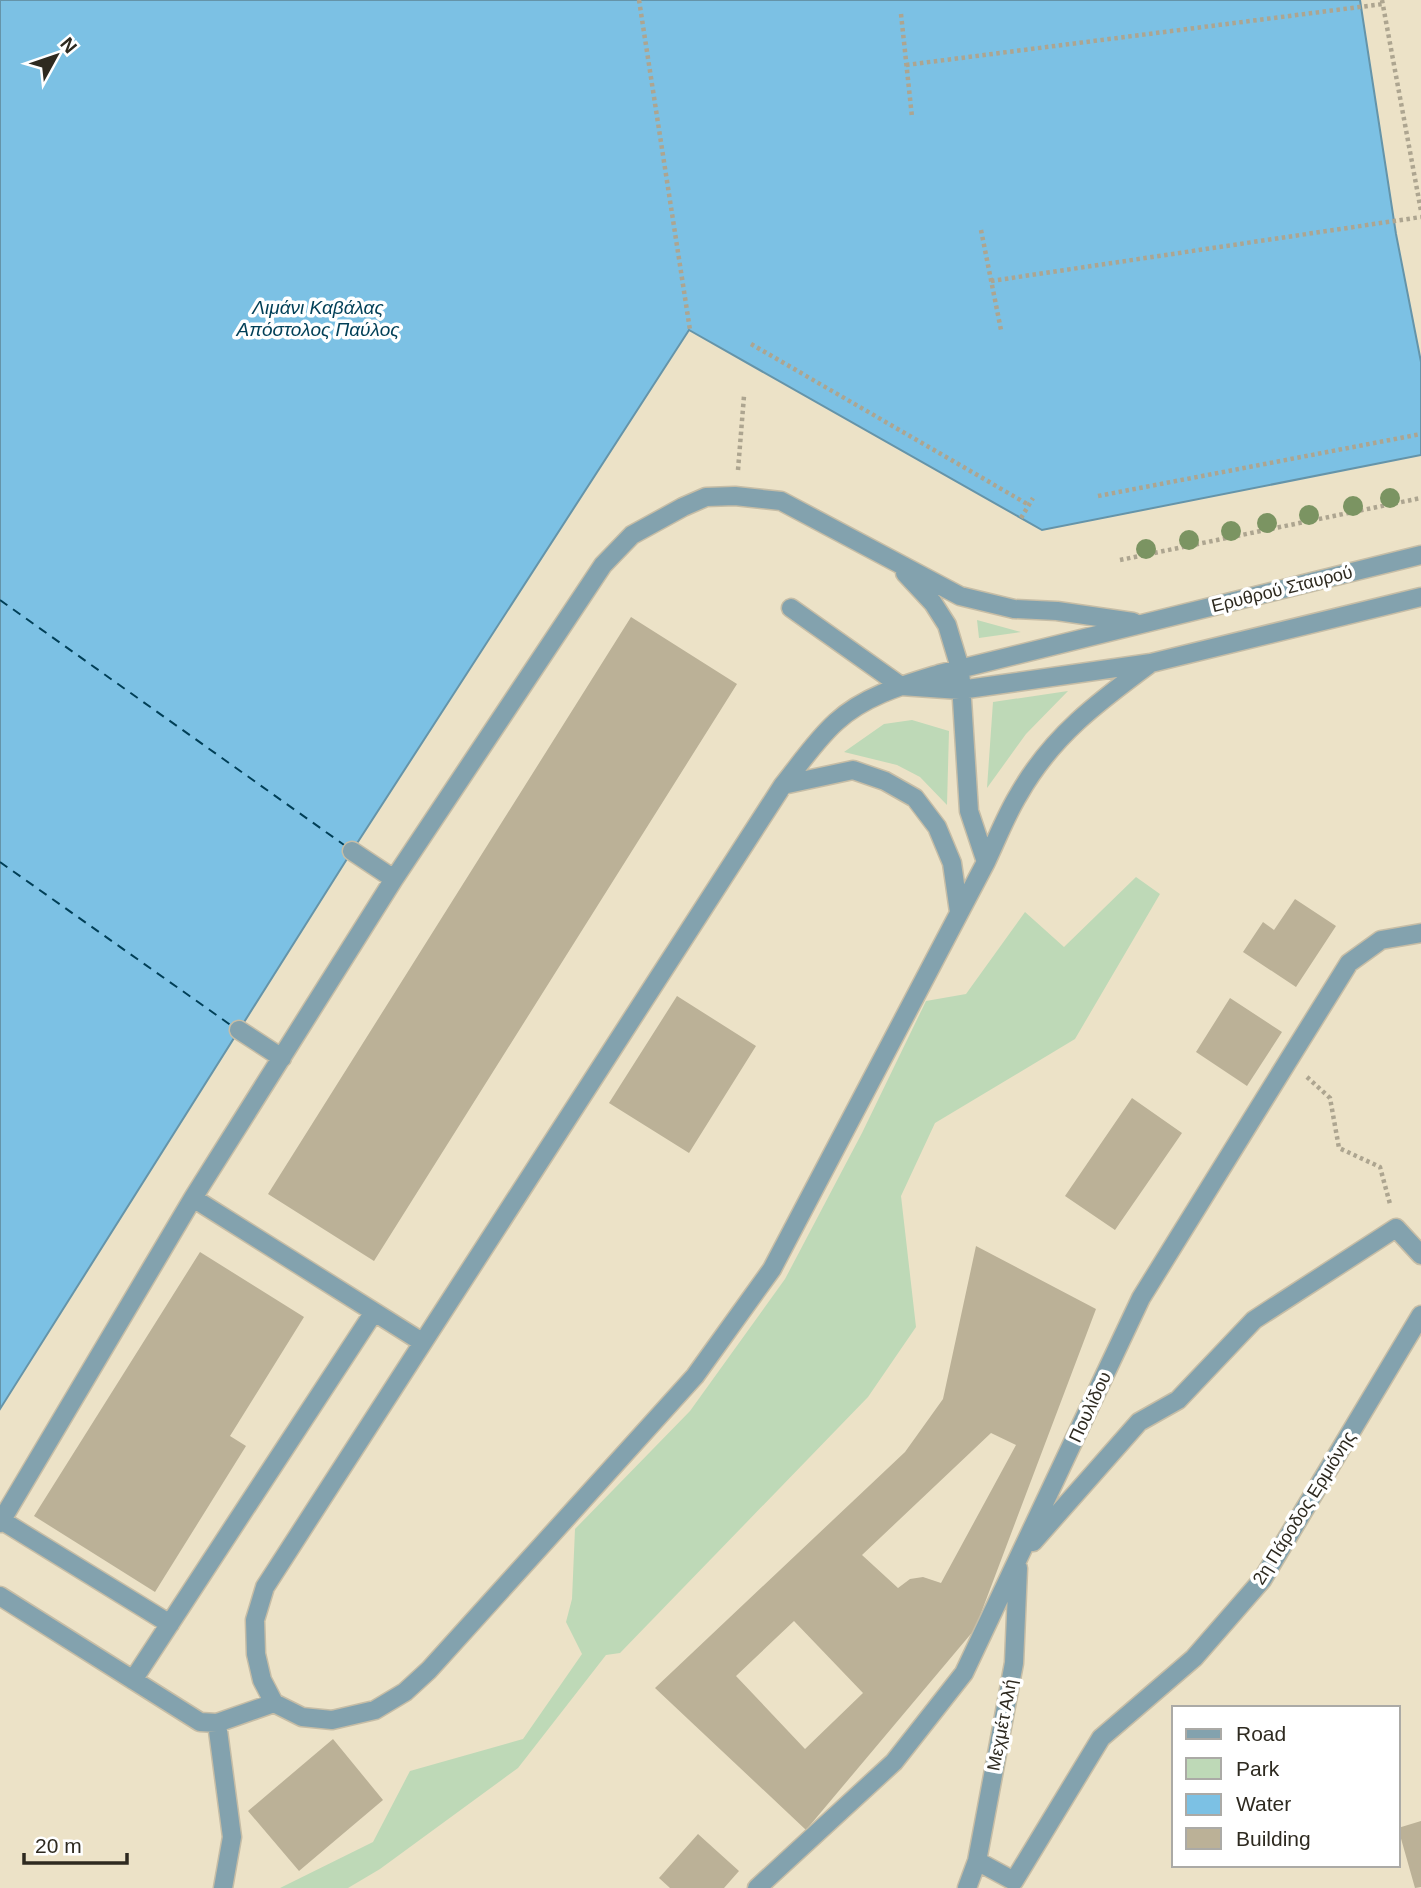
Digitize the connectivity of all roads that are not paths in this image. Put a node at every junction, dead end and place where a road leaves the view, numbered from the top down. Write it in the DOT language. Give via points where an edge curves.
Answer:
graph roads {
  1 [pos="1421,555"];
  2 [pos="896,563"];
  3 [pos="1421,597"];
  4 [pos="791,608"];
  5 [pos="1144,623"];
  6 [pos="1151,663"];
  7 [pos="960,668"];
  8 [pos="901,686"];
  9 [pos="960,690"];
  10 [pos="783,785"];
  11 [pos="352,851"];
  12 [pos="986,862"];
  13 [pos="394,879"];
  14 [pos="959,912"];
  15 [pos="1421,933"];
  16 [pos="239,1030"];
  17 [pos="282,1059"];
  18 [pos="193,1198"];
  19 [pos="1421,1255"];
  20 [pos="374,1312"];
  21 [pos="1421,1315"];
  22 [pos="422,1342"];
  23 [pos="1,1521"];
  24 [pos="1019,1558"];
  25 [pos="0,1596"];
  26 [pos="170,1624"];
  27 [pos="133,1680"];
  28 [pos="274,1703"];
  29 [pos="218,1723"];
  30 [pos="977,1861"];
  31 [pos="223,1888"];
  32 [pos="757,1888"];
  33 [pos="967,1888"];
  1 -- 5 [label="street, Ερυθρού Σταυρού"];
  2 -- 5 [label="street" via="960,596 1014,609"];
  2 -- 7 [label="street" via="947,625"];
  2 -- 13 [label="street" via="781,501 735,496 706,497 632,535 603,565"];
  3 -- 6 [label="street"];
  4 -- 8 [label="street"];
  5 -- 7 [label="street, Ερυθρού Σταυρού"];
  6 -- 9 [label="street"];
  6 -- 12 [label="street" via="1069,727 1040,761"];
  7 -- 8 [label="street, Ερυθρού Σταυρού"];
  7 -- 9 [label="street"];
  8 -- 9 [label="street"];
  8 -- 10 [label="street, Ερυθρού Σταυρού" via="862,703 836,722"];
  9 -- 12 [label="street" via="968,811"];
  10 -- 14 [label="street" via="853,770 915,798 937,827 953,863"];
  10 -- 22 [label="street, Ερυθρού Σταυρού"];
  11 -- 13 [label="street"];
  12 -- 14 [label="street"];
  13 -- 17 [label="street"];
  14 -- 28 [label="street" via="772,1269 695,1376 405,1692 375,1710 332,1720 302,1717"];
  15 -- 24 [label="street, Πουλίδου" via="1381,940 1349,962 1142,1298"];
  16 -- 17 [label="street"];
  17 -- 18 [label="street"];
  18 -- 20 [label="street"];
  18 -- 23 [label="street"];
  19 -- 24 [label="street" via="1396,1228 1254,1320 1178,1400 1139,1422"];
  20 -- 22 [label="street"];
  20 -- 26 [label="street"];
  21 -- 30 [label="street, 2η Πάροδος Ερμιόνης" via="1262,1580 1194,1658 1101,1738 1014,1881"];
  22 -- 28 [label="street, Ερυθρού Σταυρού" via="265,1587 255,1620 256,1654"];
  23 -- 26 [label="street"];
  24 -- 30 [label="street, Μεχμέτ Αλή" via="1014,1664"];
  24 -- 32 [label="street, Πουλίδου" via="964,1673 894,1762"];
  25 -- 27 [label="street"];
  26 -- 27 [label="street"];
  27 -- 29 [label="street" via="200,1723"];
  28 -- 29 [label="street"];
  29 -- 31 [label="street" via="232,1837"];
  30 -- 33 [label="street, Μεχμέτ Αλή"];
}
